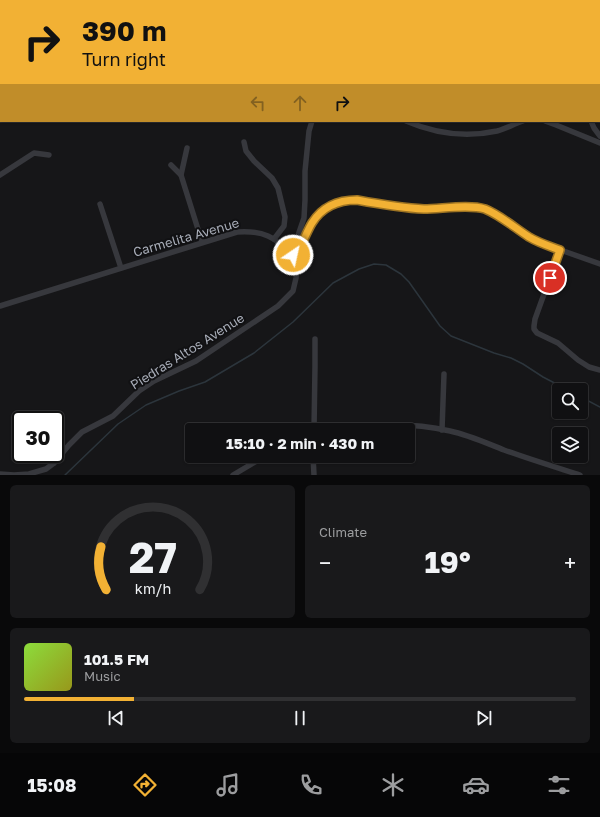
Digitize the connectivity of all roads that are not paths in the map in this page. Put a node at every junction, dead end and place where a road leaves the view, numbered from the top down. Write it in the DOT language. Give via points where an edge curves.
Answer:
graph roads {
  1 [pos="312,122"];
  2 [pos="409,122"];
  3 [pos="520,122"];
  4 [pos="548,122"];
  5 [pos="591,122"];
  6 [pos="600,136"];
  7 [pos="244,142"];
  8 [pos="600,143"];
  9 [pos="187,148"];
  10 [pos="49,155"];
  11 [pos="171,165"];
  12 [pos="181,175"];
  13 [pos="0,176"];
  14 [pos="100,204"];
  15 [pos="274,239"];
  16 [pos="202,242"];
  17 [pos="560,250"];
  18 [pos="293,255"];
  19 [pos="600,264"];
  20 [pos="121,268"];
  21 [pos="0,306"];
  22 [pos="315,339"];
  23 [pos="600,370"];
  24 [pos="444,374"];
  25 [pos="314,423"];
  26 [pos="415,426"];
  27 [pos="442,430"];
  28 [pos="64,452"];
  29 [pos="54,463"];
  30 [pos="254,463"];
  31 [pos="313,463"];
  32 [pos="0,474"];
  33 [pos="233,475"];
  34 [pos="314,475"];
  35 [pos="580,475"];
  1 -- 18 [label="street" via="304,171 304,218"];
  2 -- 3 [label="street" via="438,132 458,135 498,131"];
  4 -- 8 [label="street"];
  5 -- 6 [label="street"];
  7 -- 15 [label="street" via="246,151 272,178 278,188 285,217 284,226"];
  9 -- 12 [label="street"];
  10 -- 13 [label="street" via="34,153"];
  11 -- 12 [label="street"];
  12 -- 16 [label="street"];
  14 -- 20 [label="street"];
  15 -- 16 [label="street, Carmelita Avenue" via="248,231"];
  15 -- 18 [label="street, Carmelita Avenue"];
  16 -- 20 [label="street, Carmelita Avenue"];
  17 -- 18 [label="street" via="541,243 484,209 412,208 349,200 334,204 319,213"];
  17 -- 19 [label="street"];
  17 -- 23 [label="street" via="535,319 534,329 558,343 589,367"];
  18 -- 28 [label="street, Piedras Altos Avenue" via="297,264 293,291 278,306 196,361 140,390 113,416 82,432"];
  20 -- 21 [label="street, Carmelita Avenue"];
  22 -- 25 [label="street"];
  24 -- 27 [label="street"];
  26 -- 27 [label="street"];
  27 -- 35 [label="street" via="473,437"];
  29 -- 32 [label="street, Piedras Altos Avenue" via="46,469 29,474"];
  30 -- 33 [label="street"];
  31 -- 34 [label="street"];
}
